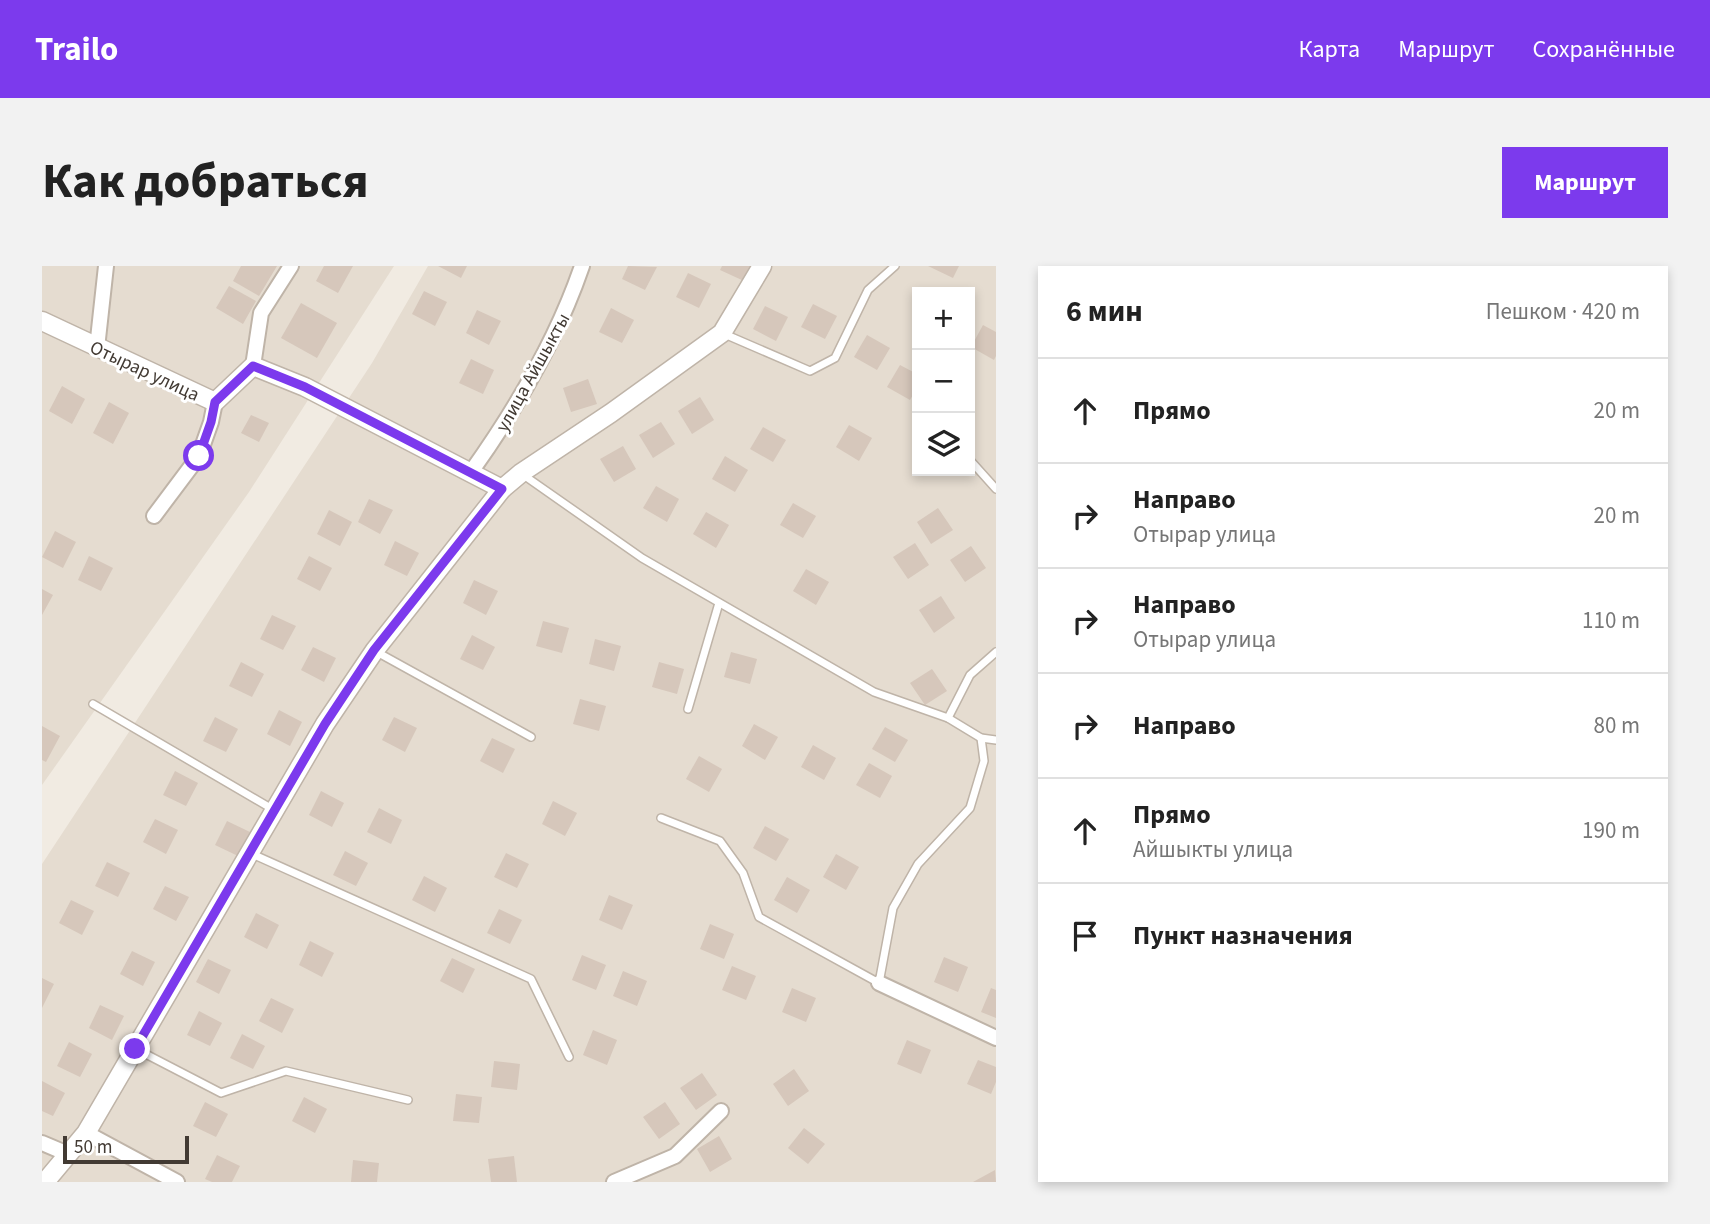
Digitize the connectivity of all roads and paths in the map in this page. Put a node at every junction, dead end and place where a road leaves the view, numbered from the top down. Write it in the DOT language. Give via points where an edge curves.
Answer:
graph roads {
  1 [pos="106,266"];
  2 [pos="291,266"];
  3 [pos="582,266"];
  4 [pos="762,266"];
  5 [pos="895,266"];
  6 [pos="42,321"];
  7 [pos="722,333"];
  8 [pos="97,348"];
  9 [pos="253,366"];
  10 [pos="215,402"];
  11 [pos="975,466"];
  12 [pos="471,472"];
  13 [pos="521,473"];
  14 [pos="502,489"];
  15 [pos="996,489"];
  16 [pos="154,516"];
  17 [pos="719,603"];
  18 [pos="374,650"];
  19 [pos="996,652"];
  20 [pos="93,704"];
  21 [pos="688,709"];
  22 [pos="948,718"];
  23 [pos="531,737"];
  24 [pos="981,738"];
  25 [pos="996,740"];
  26 [pos="274,810"];
  27 [pos="661,818"];
  28 [pos="250,853"];
  29 [pos="879,983"];
  30 [pos="996,1038"];
  31 [pos="135,1049"];
  32 [pos="569,1057"];
  33 [pos="408,1100"];
  34 [pos="721,1111"];
  35 [pos="86,1133"];
  36 [pos="42,1143"];
  37 [pos="68,1154"];
  38 [pos="45,1182"];
  39 [pos="177,1182"];
  40 [pos="614,1182"];
  1 -- 8 [label="street"];
  2 -- 9 [label="street" via="261,313"];
  3 -- 12 [label="street, улица Айшыкты" via="569,304 510,414"];
  4 -- 7 [label="street"];
  5 -- 7 [label="lane" via="868,290 835,358 810,371"];
  6 -- 8 [label="street, Отырар улица"];
  7 -- 13 [label="street"];
  8 -- 10 [label="street, Отырар улица"];
  9 -- 10 [label="street, Отырар улица"];
  9 -- 12 [label="street" via="305,387"];
  10 -- 16 [label="street" via="199,456"];
  11 -- 15 [label="lane"];
  12 -- 14 [label="street"];
  13 -- 14 [label="street"];
  13 -- 17 [label="lane" via="642,558"];
  14 -- 18 [label="street"];
  17 -- 21 [label="lane"];
  17 -- 22 [label="lane" via="874,692"];
  18 -- 23 [label="lane"];
  18 -- 26 [label="street"];
  19 -- 22 [label="lane" via="970,675"];
  20 -- 26 [label="lane"];
  22 -- 24 [label="lane"];
  24 -- 25 [label="lane"];
  24 -- 29 [label="lane" via="984,761 970,808 918,864 893,908"];
  26 -- 28 [label="street"];
  27 -- 29 [label="lane" via="720,841 743,873 759,917"];
  28 -- 31 [label="street"];
  28 -- 32 [label="lane" via="531,979"];
  29 -- 30 [label="street"];
  31 -- 33 [label="lane" via="221,1093 286,1071"];
  31 -- 35 [label="street"];
  34 -- 40 [label="street" via="675,1156"];
  35 -- 37 [label="street"];
  35 -- 39 [label="street"];
  36 -- 37 [label="street"];
  37 -- 38 [label="street"];
}
